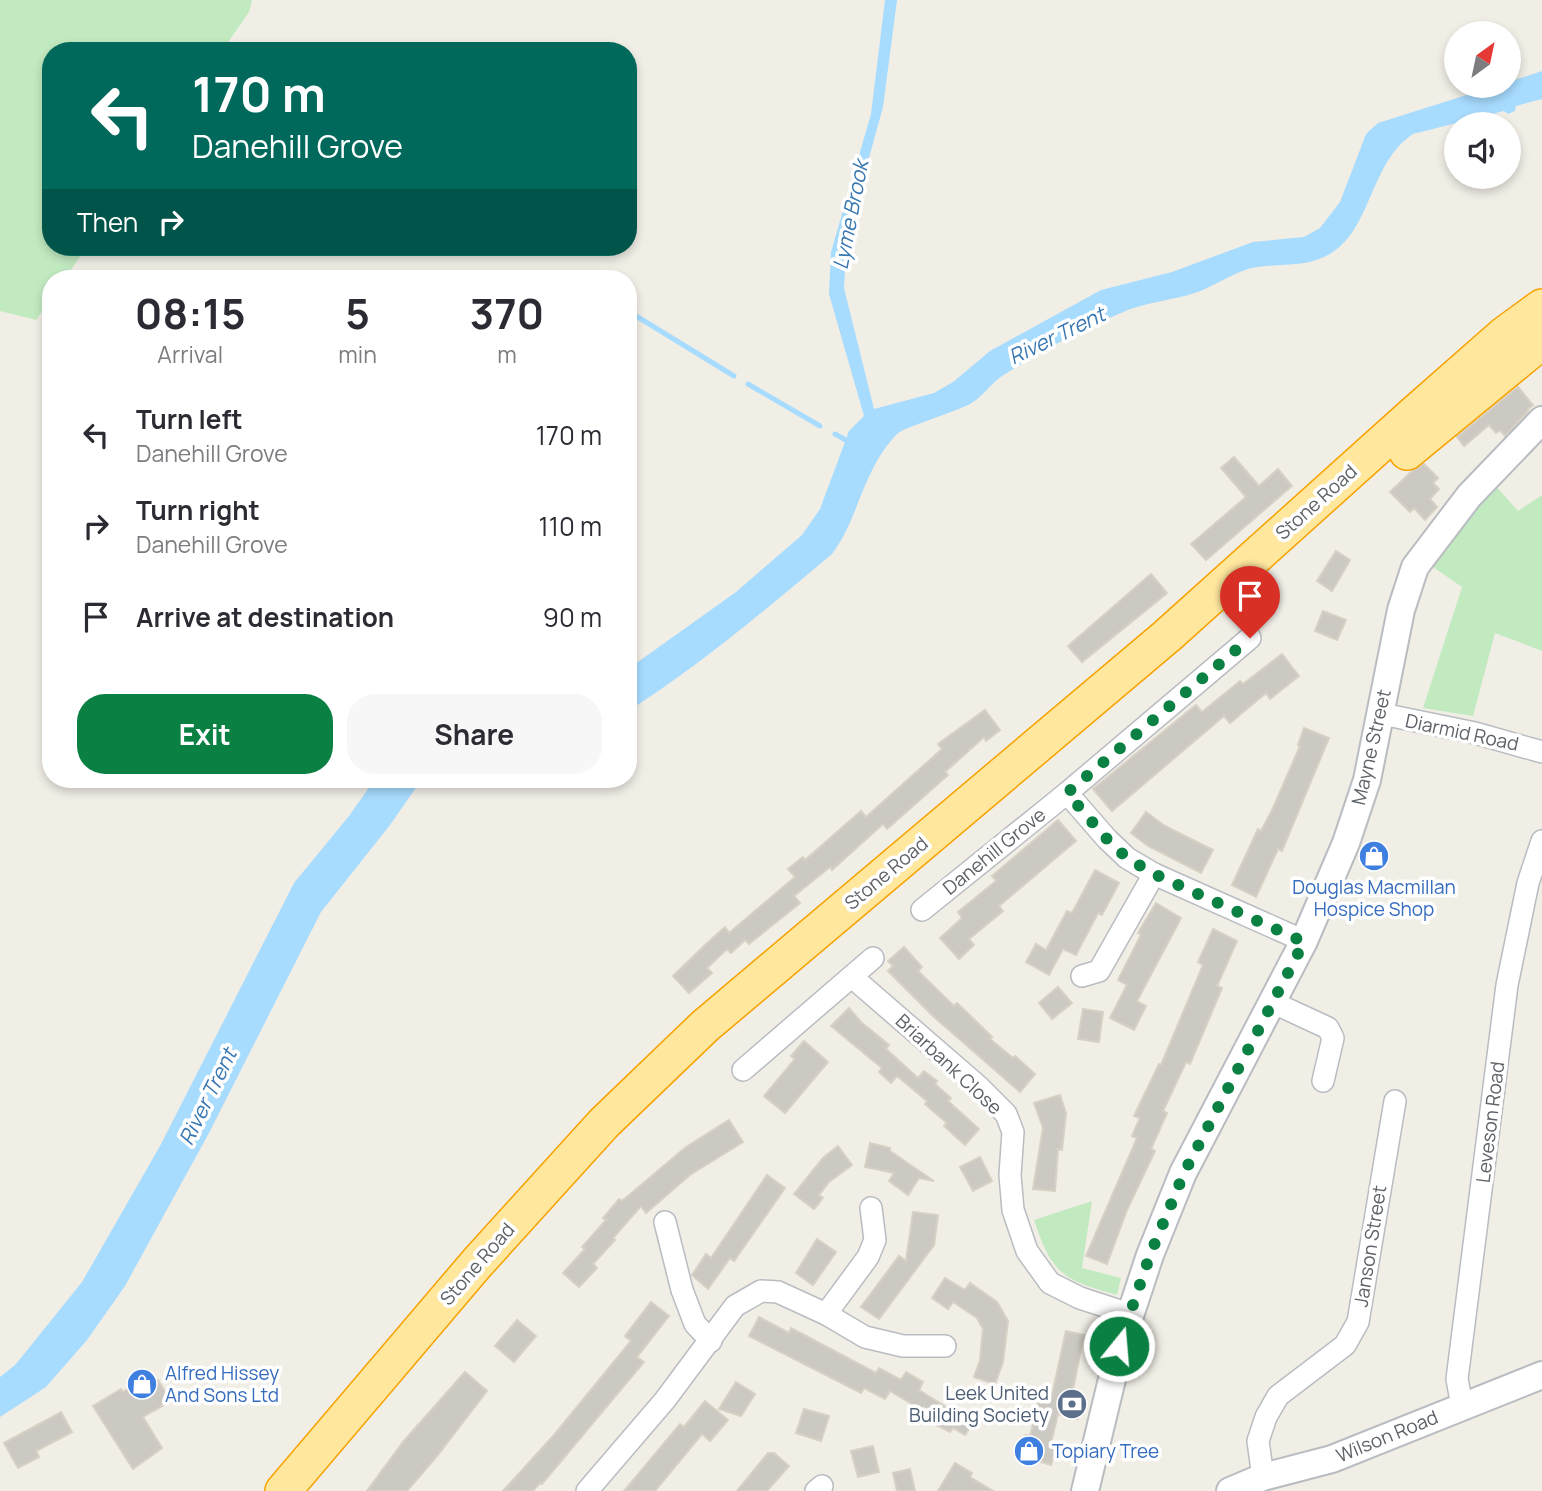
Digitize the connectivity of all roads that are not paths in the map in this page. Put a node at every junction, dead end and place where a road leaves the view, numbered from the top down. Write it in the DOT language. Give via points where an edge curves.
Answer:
graph roads {
  1 [pos="1541,317"];
  2 [pos="1542,420"];
  3 [pos="1248,645"];
  4 [pos="1382,714"];
  5 [pos="1542,752"];
  6 [pos="1067,793"];
  7 [pos="1542,841"];
  8 [pos="1154,874"];
  9 [pos="929,910"];
  10 [pos="1304,942"];
  11 [pos="873,958"];
  12 [pos="852,977"];
  13 [pos="1094,978"];
  14 [pos="1274,1003"];
  15 [pos="743,1070"];
  16 [pos="1323,1081"];
  17 [pos="1395,1101"];
  18 [pos="871,1208"];
  19 [pos="673,1234"];
  20 [pos="518,1235"];
  21 [pos="826,1314"];
  22 [pos="1129,1314"];
  23 [pos="711,1341"];
  24 [pos="945,1346"];
  25 [pos="1542,1375"];
  26 [pos="1462,1406"];
  27 [pos="1263,1477"];
  28 [pos="283,1491"];
  29 [pos="313,1491"];
  30 [pos="587,1491"];
  31 [pos="1085,1491"];
  32 [pos="1230,1491"];
  1 -- 20 [label="highway, Stone Road" via="1427,434 1184,650 727,1037"];
  2 -- 4 [label="street, Mayne Street" via="1469,496 1421,555 1401,610"];
  3 -- 6 [label="street, Danehill Grove"];
  4 -- 5 [label="street, Diarmid Road"];
  4 -- 10 [label="street, Mayne Street" via="1346,843"];
  6 -- 8 [label="street" via="1127,858"];
  6 -- 9 [label="street, Danehill Grove"];
  7 -- 26 [label="street, Leveson Road" via="1528,883 1507,985 1457,1379"];
  8 -- 10 [label="street"];
  8 -- 13 [label="street"];
  10 -- 14 [label="street, Mayne Street"];
  11 -- 12 [label="street"];
  12 -- 15 [label="street"];
  12 -- 22 [label="street, Briarbank Close" via="1006,1114 1013,1132 1013,1210 1027,1251 1050,1283"];
  14 -- 16 [label="street" via="1328,1028 1333,1038"];
  14 -- 22 [label="street, Mayne Street" via="1184,1173"];
  17 -- 27 [label="street, Janson Street" via="1357,1322 1345,1345 1278,1396 1258,1441"];
  18 -- 21 [label="street" via="874,1240 868,1257"];
  19 -- 23 [label="street" via="682,1290 695,1324"];
  20 -- 28 [label="highway, Stone Road"];
  20 -- 29 [label="highway, Stone Road"];
  21 -- 23 [label="street" via="778,1292 761,1291 735,1306"];
  21 -- 24 [label="street" via="865,1337 903,1346"];
  22 -- 31 [label="street, Mayne Street"];
  23 -- 30 [label="street"];
  25 -- 26 [label="street, Wilson Road"];
  26 -- 27 [label="street, Wilson Road" via="1332,1458"];
  27 -- 32 [label="street, Wilson Road"];
}
